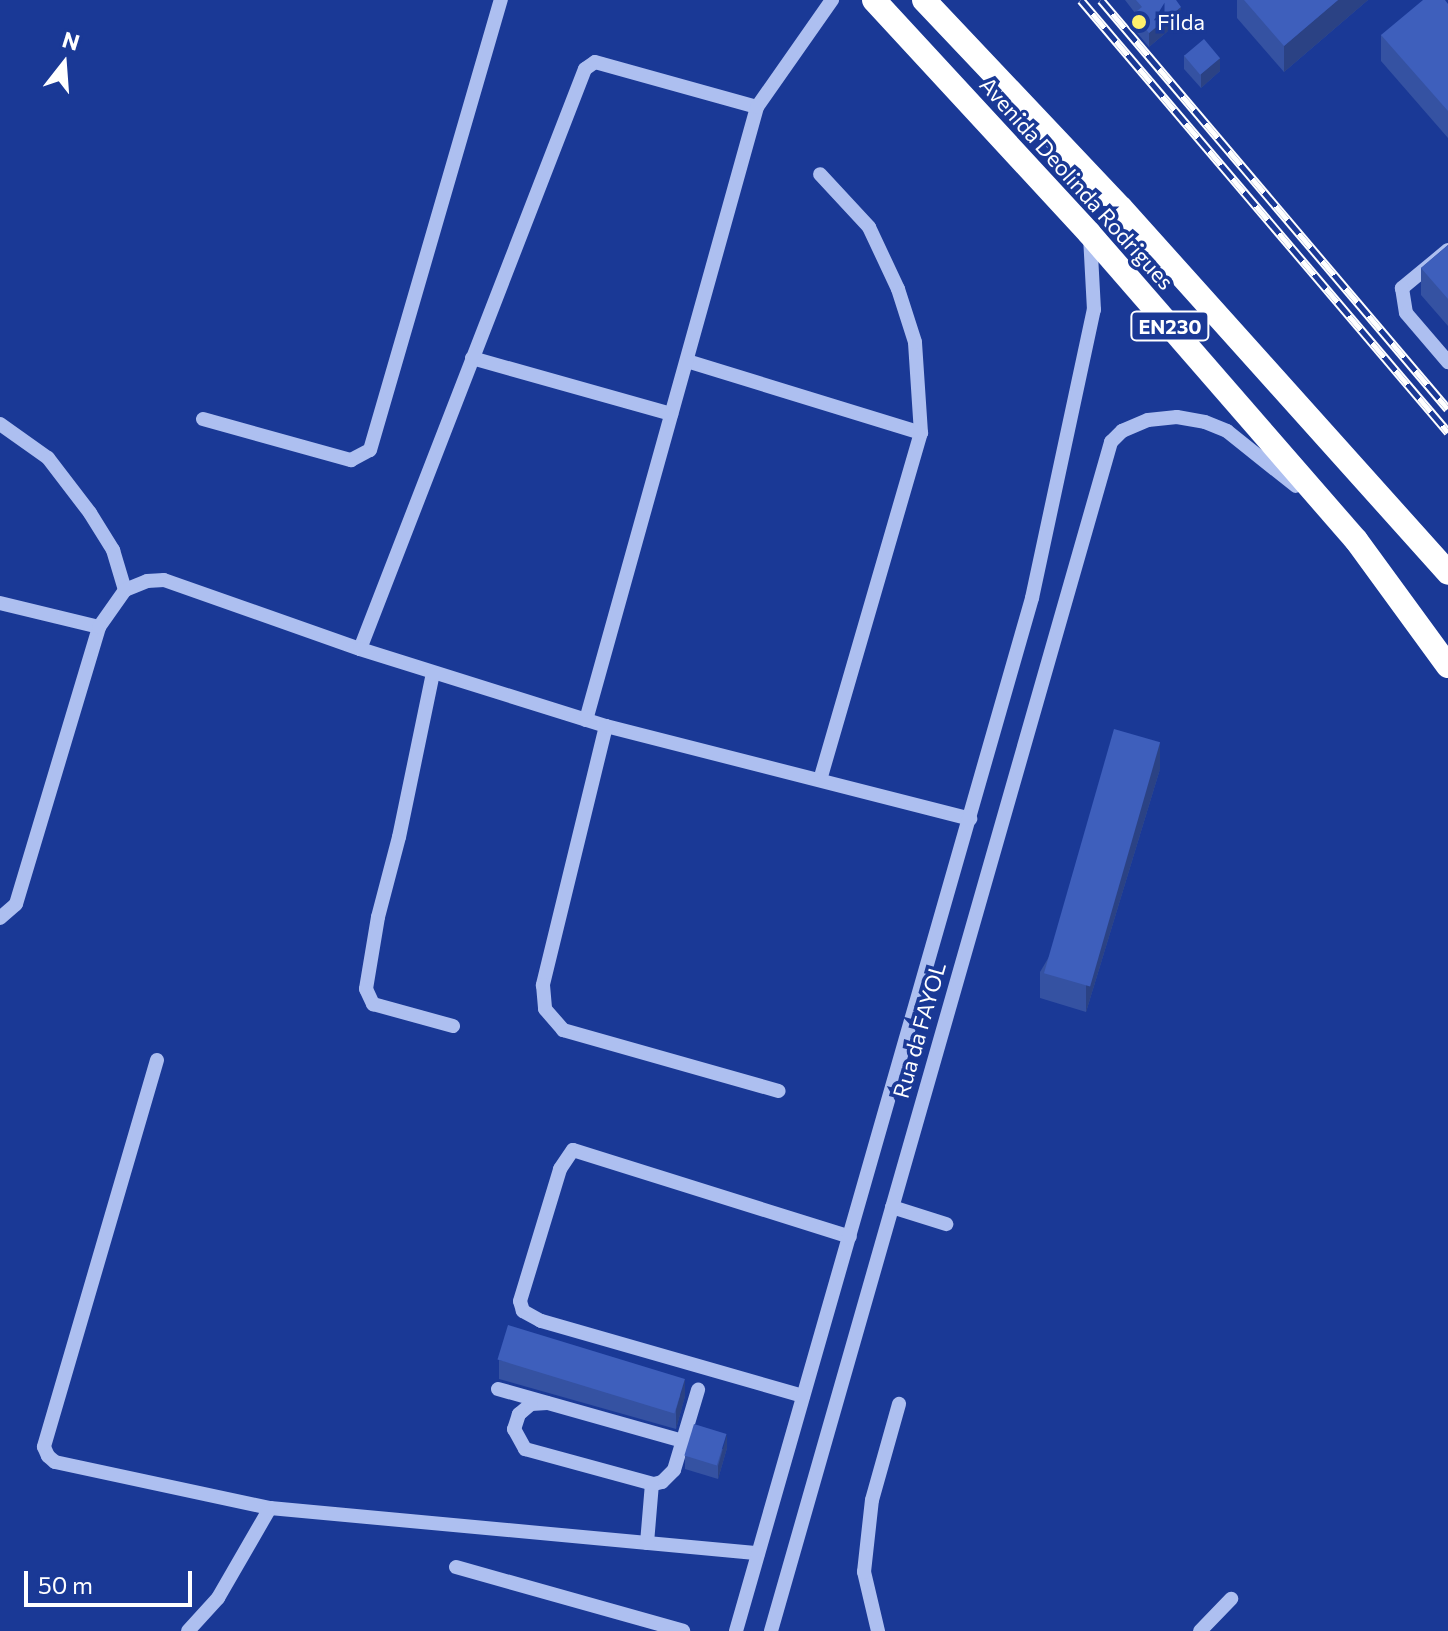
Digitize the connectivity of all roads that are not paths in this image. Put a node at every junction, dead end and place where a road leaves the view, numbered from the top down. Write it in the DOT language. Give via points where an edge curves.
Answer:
graph roads {
  1 [pos="501,0"];
  2 [pos="832,0"];
  3 [pos="874,0"];
  4 [pos="924,0"];
  5 [pos="757,107"];
  6 [pos="820,174"];
  7 [pos="1089,233"];
  8 [pos="1448,250"];
  9 [pos="472,358"];
  10 [pos="687,361"];
  11 [pos="1448,362"];
  12 [pos="671,414"];
  13 [pos="203,419"];
  14 [pos="0,424"];
  15 [pos="921,433"];
  16 [pos="1356,540"];
  17 [pos="1448,573"];
  18 [pos="125,590"];
  19 [pos="0,603"];
  20 [pos="99,627"];
  21 [pos="360,649"];
  22 [pos="1448,666"];
  23 [pos="433,673"];
  24 [pos="586,720"];
  25 [pos="606,726"];
  26 [pos="820,780"];
  27 [pos="970,819"];
  28 [pos="0,918"];
  29 [pos="453,1026"];
  30 [pos="157,1060"];
  31 [pos="779,1091"];
  32 [pos="892,1207"];
  33 [pos="946,1224"];
  34 [pos="850,1237"];
  35 [pos="498,1389"];
  36 [pos="698,1390"];
  37 [pos="803,1396"];
  38 [pos="547,1403"];
  39 [pos="899,1404"];
  40 [pos="683,1441"];
  41 [pos="652,1484"];
  42 [pos="270,1508"];
  43 [pos="647,1543"];
  44 [pos="758,1553"];
  45 [pos="456,1567"];
  46 [pos="1231,1599"];
  47 [pos="651,1627"];
  48 [pos="188,1631"];
  49 [pos="683,1631"];
  50 [pos="736,1631"];
  51 [pos="771,1631"];
  52 [pos="878,1631"];
  53 [pos="1200,1631"];
  1 -- 13 [label="street" via="370,450 351,460"];
  2 -- 5 [label="street"];
  3 -- 7 [label="highway, Avenida Deolinda Rodrigues / EN230"];
  4 -- 17 [label="highway, Avenida Deolinda Rodrigues / EN230" via="1121,208"];
  5 -- 9 [label="street" via="595,62 590,65"];
  5 -- 10 [label="street"];
  6 -- 15 [label="street" via="869,227 898,289 915,342"];
  7 -- 16 [label="highway, Avenida Deolinda Rodrigues / EN230"];
  7 -- 27 [label="street, Rua da FAYOL" via="1094,310 1032,598"];
  8 -- 11 [label="street" via="1402,288 1406,313"];
  9 -- 12 [label="street"];
  9 -- 21 [label="street"];
  10 -- 12 [label="street"];
  10 -- 15 [label="street"];
  12 -- 24 [label="street"];
  14 -- 18 [label="street" via="48,458 90,513 113,550"];
  15 -- 26 [label="street"];
  16 -- 22 [label="highway, Avenida Deolinda Rodrigues / EN230"];
  16 -- 32 [label="street, Rua da FAYOL" via="1247,445 1205,422 1177,417 1148,420 1111,442"];
  18 -- 20 [label="street"];
  18 -- 21 [label="street" via="164,580"];
  19 -- 20 [label="street"];
  20 -- 28 [label="street" via="16,904"];
  21 -- 23 [label="street"];
  23 -- 24 [label="street"];
  23 -- 29 [label="street" via="366,989 373,1004"];
  24 -- 25 [label="street"];
  25 -- 26 [label="street"];
  25 -- 31 [label="street" via="543,985 545,1009 563,1030"];
  26 -- 27 [label="street"];
  27 -- 34 [label="street, Rua da FAYOL"];
  30 -- 42 [label="street" via="44,1447 55,1462"];
  32 -- 33 [label="street"];
  32 -- 51 [label="street, Rua da FAYOL"];
  34 -- 37 [label="street, Rua da FAYOL"];
  34 -- 37 [label="street" via="573,1150 560,1169 520,1301 523,1311 541,1321"];
  35 -- 38 [label="street"];
  36 -- 40 [label="street"];
  37 -- 44 [label="street, Rua da FAYOL"];
  38 -- 40 [label="street"];
  38 -- 41 [label="street" via="524,1408 515,1421 516,1437 525,1449"];
  39 -- 52 [label="street" via="872,1500 864,1572"];
  40 -- 41 [label="street" via="669,1477"];
  41 -- 43 [label="street"];
  42 -- 43 [label="street"];
  42 -- 48 [label="street" via="218,1598"];
  43 -- 44 [label="street"];
  44 -- 50 [label="street, Rua da FAYOL"];
  45 -- 47 [label="street"];
  46 -- 53 [label="street"];
  47 -- 49 [label="street"];
}
